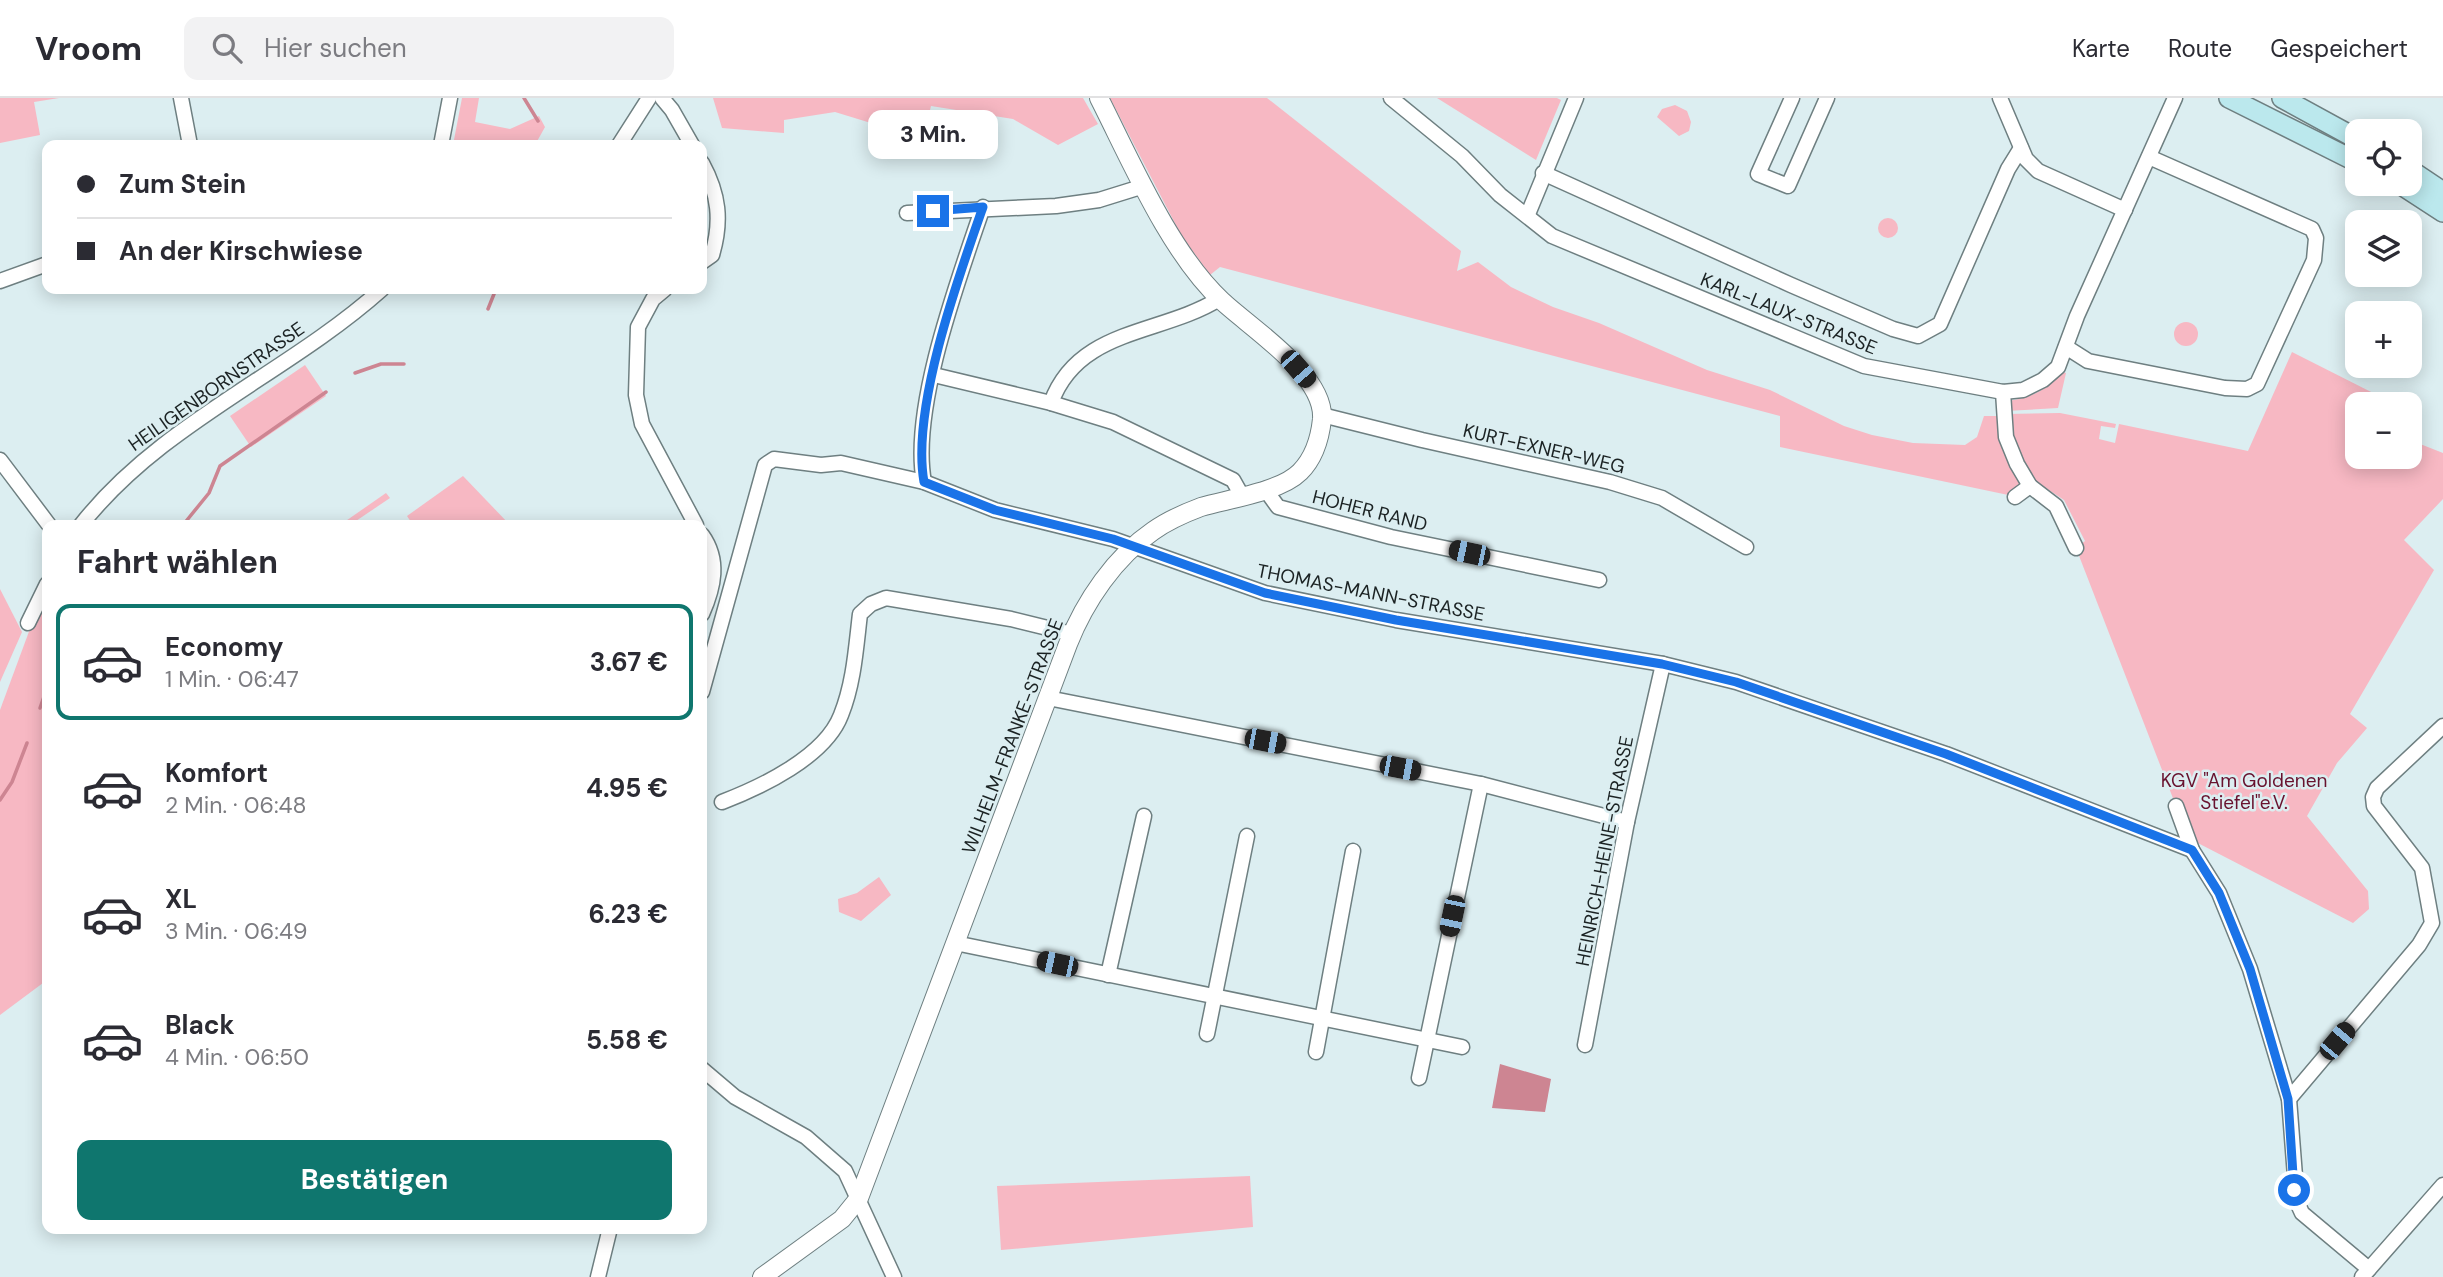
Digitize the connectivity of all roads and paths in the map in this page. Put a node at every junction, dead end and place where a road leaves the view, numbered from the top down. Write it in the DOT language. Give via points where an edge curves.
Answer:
graph roads {
  1 [pos="181,98"];
  2 [pos="450,98"];
  3 [pos="649,98"];
  4 [pos="662,98"];
  5 [pos="1099,98"];
  6 [pos="1391,98"];
  7 [pos="1576,98"];
  8 [pos="1792,98"];
  9 [pos="1827,98"];
  10 [pos="2000,98"];
  11 [pos="2175,98"];
  12 [pos="2229,98"];
  13 [pos="2282,98"];
  14 [pos="2345,132"];
  15 [pos="189,140"];
  16 [pos="442,140"];
  17 [pos="623,140"];
  18 [pos="689,140"];
  19 [pos="2021,148"];
  20 [pos="2345,156"];
  21 [pos="2149,157"];
  22 [pos="1543,173"];
  23 [pos="707,175"];
  24 [pos="2422,178"];
  25 [pos="1144,186"];
  26 [pos="2443,192"];
  27 [pos="2418,196"];
  28 [pos="983,207"];
  29 [pos="2125,210"];
  30 [pos="2443,212"];
  31 [pos="907,213"];
  32 [pos="1528,214"];
  33 [pos="707,258"];
  34 [pos="42,266"];
  35 [pos="0,281"];
  36 [pos="375,294"];
  37 [pos="660,294"];
  38 [pos="1219,299"];
  39 [pos="2066,347"];
  40 [pos="934,375"];
  41 [pos="2003,392"];
  42 [pos="1051,403"];
  43 [pos="1322,415"];
  44 [pos="0,460"];
  45 [pos="924,482"];
  46 [pos="2030,486"];
  47 [pos="1265,489"];
  48 [pos="1241,496"];
  49 [pos="2015,497"];
  50 [pos="45,520"];
  51 [pos="85,520"];
  52 [pos="693,520"];
  53 [pos="707,544"];
  54 [pos="1746,547"];
  55 [pos="1133,548"];
  56 [pos="2076,548"];
  57 [pos="1599,580"];
  58 [pos="42,594"];
  59 [pos="707,596"];
  60 [pos="28,623"];
  61 [pos="1072,634"];
  62 [pos="1662,664"];
  63 [pos="707,674"];
  64 [pos="1048,698"];
  65 [pos="2443,726"];
  66 [pos="1481,784"];
  67 [pos="722,802"];
  68 [pos="2176,806"];
  69 [pos="1144,816"];
  70 [pos="1627,822"];
  71 [pos="1247,836"];
  72 [pos="2192,850"];
  73 [pos="1353,851"];
  74 [pos="2438,924"];
  75 [pos="955,943"];
  76 [pos="1108,975"];
  77 [pos="1215,997"];
  78 [pos="1322,1019"];
  79 [pos="1207,1034"];
  80 [pos="1427,1040"];
  81 [pos="1585,1045"];
  82 [pos="1462,1047"];
  83 [pos="1316,1052"];
  84 [pos="707,1073"];
  85 [pos="1419,1078"];
  86 [pos="2288,1099"];
  87 [pos="2443,1185"];
  88 [pos="859,1198"];
  89 [pos="609,1234"];
  90 [pos="2365,1273"];
  91 [pos="598,1277"];
  92 [pos="762,1277"];
  93 [pos="894,1277"];
  1 -- 15 [label="street"];
  2 -- 16 [label="street"];
  3 -- 17 [label="street"];
  4 -- 18 [label="street"];
  5 -- 25 [label="street"];
  6 -- 32 [label="street, KARL-LAUX-STRASSE" via="1462,156 1500,195"];
  7 -- 22 [label="street"];
  8 -- 9 [label="street" via="1758,174 1788,186"];
  10 -- 19 [label="street"];
  11 -- 21 [label="street, KARL-LAUX-STRASSE"];
  12 -- 20 [label="main road"];
  13 -- 14 [label="main road"];
  19 -- 22 [label="street, KARL-LAUX-STRASSE" via="1940,324 1918,336 1791,285"];
  19 -- 29 [label="street" via="2038,172"];
  21 -- 29 [label="street, KARL-LAUX-STRASSE"];
  21 -- 39 [label="street" via="2312,229 2316,238 2313,263 2257,384 2246,389 2088,361"];
  22 -- 32 [label="street"];
  23 -- 33 [label="street" via="718,200 718,235"];
  24 -- 26 [label="main road"];
  25 -- 28 [label="street" via="1099,200 1056,206"];
  25 -- 38 [label="street" via="1186,257"];
  27 -- 30 [label="main road"];
  28 -- 31 [label="street"];
  28 -- 40 [label="street" via="953,294"];
  29 -- 39 [label="street, KARL-LAUX-STRASSE"];
  32 -- 41 [label="street, KARL-LAUX-STRASSE" via="1552,236 1579,249 1864,366"];
  34 -- 35 [label="street"];
  36 -- 51 [label="street, HEILIGENBORNSTRASSE" via="153,452"];
  37 -- 52 [label="street" via="648,305 638,327 636,395 642,424"];
  38 -- 42 [label="street" via="1072,365"];
  38 -- 43 [label="street" via="1314,387"];
  39 -- 41 [label="street, KARL-LAUX-STRASSE" via="2058,367 2043,380 2023,390"];
  40 -- 42 [label="street"];
  40 -- 45 [label="street" via="922,433"];
  41 -- 46 [label="street" via="2006,437"];
  42 -- 48 [label="street" via="1113,422 1192,458 1233,480"];
  43 -- 47 [label="street, WILHELM-FRANKE-STRASSE" via="1314,452 1300,472"];
  43 -- 54 [label="street, KURT-EXNER-WEG" via="1662,498"];
  44 -- 50 [label="street"];
  45 -- 55 [label="street, THOMAS-MANN-STRASSE" via="995,510"];
  45 -- 63 [label="street, THOMAS-MANN-STRASSE" via="841,463 821,465 790,458 765,465"];
  46 -- 49 [label="street"];
  46 -- 56 [label="street" via="2056,506"];
  47 -- 48 [label="street, WILHELM-FRANKE-STRASSE"];
  47 -- 57 [label="street, HOHER RAND" via="1278,507 1391,537"];
  48 -- 55 [label="street, WILHELM-FRANKE-STRASSE" via="1170,521"];
  53 -- 59 [label="street" via="714,572"];
  55 -- 61 [label="street, WILHELM-FRANKE-STRASSE" via="1111,570"];
  55 -- 62 [label="street, THOMAS-MANN-STRASSE" via="1265,593 1396,620"];
  58 -- 60 [label="street"];
  61 -- 64 [label="street, WILHELM-FRANKE-STRASSE"];
  61 -- 67 [label="street" via="1011,619 878,600 860,614 841,717 819,746 758,788"];
  62 -- 70 [label="street, HEINRICH-HEINE-STRASSE"];
  62 -- 72 [label="street, THOMAS-MANN-STRASSE" via="1807,704"];
  64 -- 66 [label="street"];
  64 -- 75 [label="street, WILHELM-FRANKE-STRASSE"];
  65 -- 74 [label="street" via="2373,797 2374,806 2422,868"];
  66 -- 70 [label="street"];
  66 -- 80 [label="street"];
  68 -- 72 [label="street"];
  69 -- 76 [label="street"];
  70 -- 81 [label="street, HEINRICH-HEINE-STRASSE"];
  71 -- 77 [label="street"];
  72 -- 86 [label="street" via="2219,893 2250,969"];
  73 -- 78 [label="street"];
  74 -- 86 [label="street"];
  75 -- 76 [label="street"];
  75 -- 88 [label="street, WILHELM-FRANKE-STRASSE"];
  76 -- 77 [label="street"];
  77 -- 78 [label="street"];
  77 -- 79 [label="street"];
  78 -- 80 [label="street"];
  78 -- 83 [label="street"];
  80 -- 82 [label="street"];
  80 -- 85 [label="street"];
  84 -- 88 [label="street" via="735,1097 806,1137 845,1171"];
  86 -- 90 [label="street" via="2297,1202 2302,1213"];
  87 -- 90 [label="street"];
  88 -- 92 [label="street" via="842,1219"];
  88 -- 93 [label="street"];
  89 -- 91 [label="street"];
}
